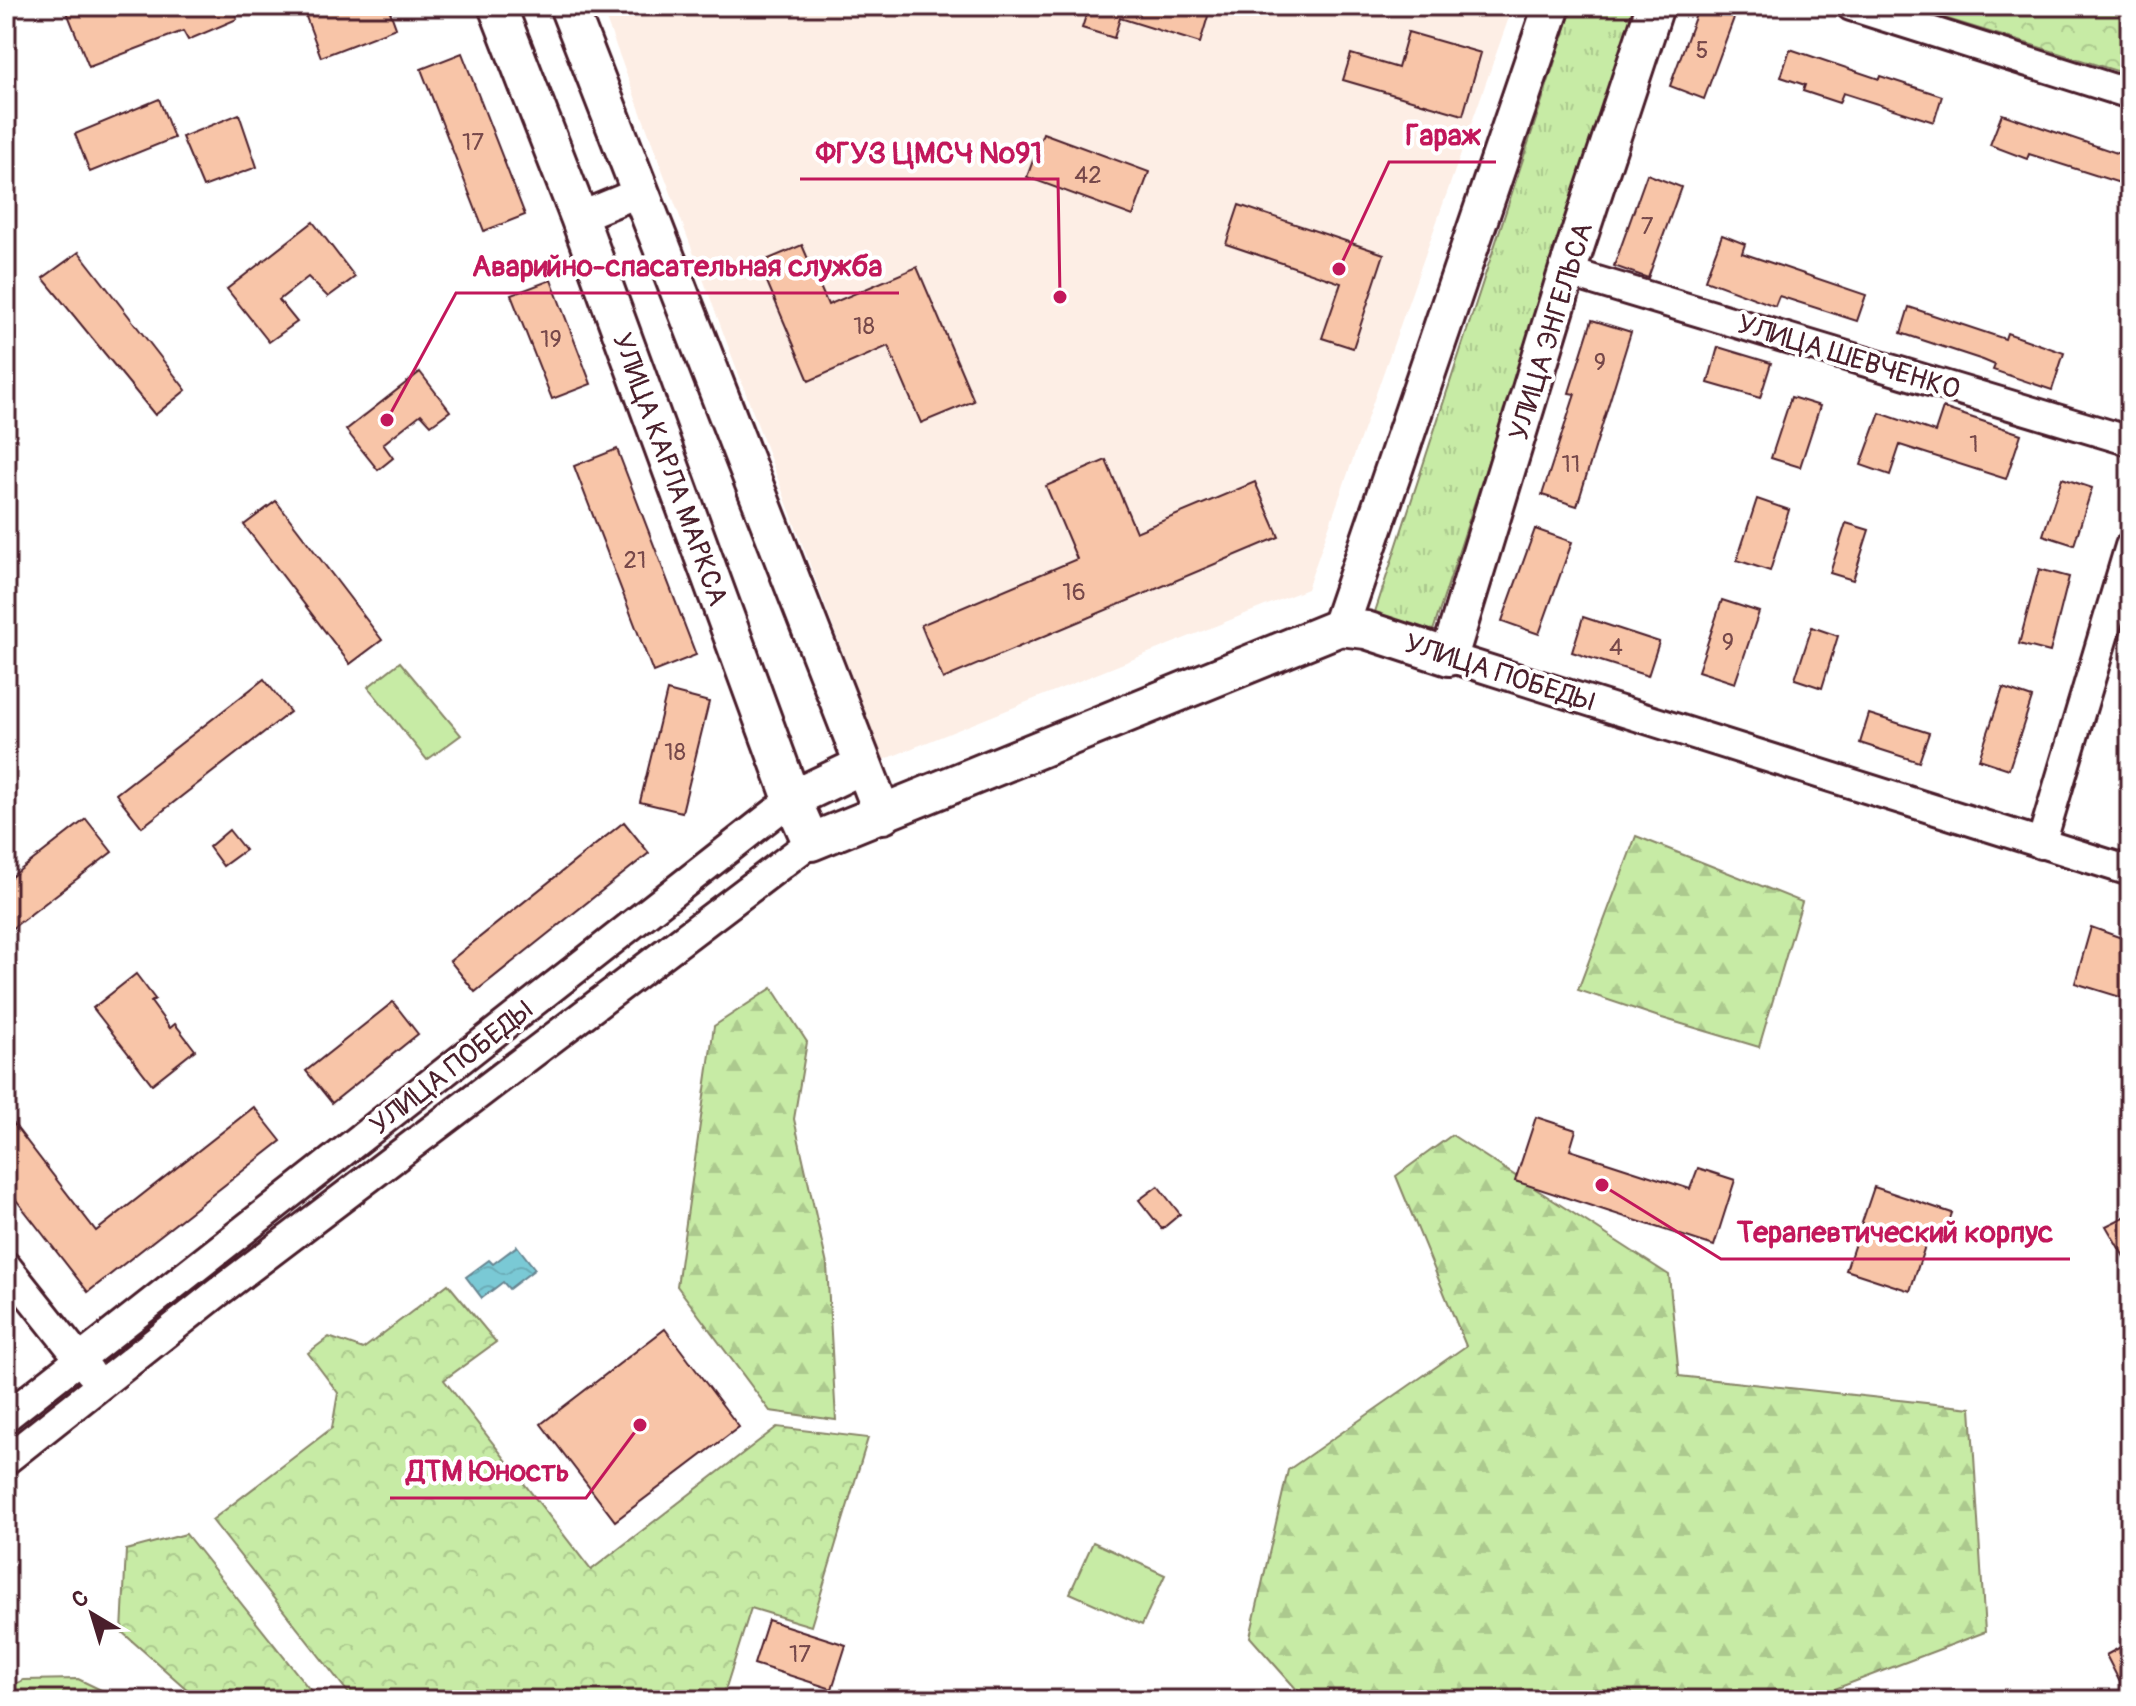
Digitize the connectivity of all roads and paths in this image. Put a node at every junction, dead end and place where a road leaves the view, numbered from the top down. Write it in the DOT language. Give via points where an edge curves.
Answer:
graph roads {
  1 [pos="497,6"];
  2 [pos="568,6"];
  3 [pos="1552,6"];
  4 [pos="1655,6"];
  5 [pos="1851,6"];
  6 [pos="2130,94"];
  7 [pos="640,192"];
  8 [pos="579,217"];
  9 [pos="1567,272"];
  10 [pos="2130,441"];
  11 [pos="2130,546"];
  12 [pos="1340,627"];
  13 [pos="1449,657"];
  14 [pos="863,765"];
  15 [pos="792,799"];
  16 [pos="883,815"];
  17 [pos="811,842"];
  18 [pos="2041,844"];
  19 [pos="2130,871"];
  20 [pos="6,1266"];
  21 [pos="79,1360"];
  22 [pos="101,1387"];
  23 [pos="6,1417"];
  24 [pos="6,1460"];
  1 -- 8 [label="main road, УЛИЦА КАРЛА МАРКСА"];
  2 -- 7 [label="main road"];
  3 -- 12 [label="main road"];
  4 -- 9 [label="main road, УЛИЦА ЭНГЕЛЬСА"];
  5 -- 6 [label="street"];
  7 -- 8 [label="street"];
  7 -- 14 [label="main road"];
  8 -- 15 [label="main road, УЛИЦА КАРЛА МАРКСА"];
  9 -- 10 [label="street, УЛИЦА ШЕВЧЕНКО"];
  9 -- 13 [label="main road, УЛИЦА ЭНГЕЛЬСА"];
  11 -- 18 [label="street"];
  12 -- 13 [label="main road, УЛИЦА ПОБЕДЫ" via="1366,630"];
  12 -- 16 [label="main road, УЛИЦА ПОБЕДЫ"];
  13 -- 18 [label="street, УЛИЦА ПОБЕДЫ"];
  14 -- 15 [label="main road, УЛИЦА ПОБЕДЫ"];
  14 -- 16 [label="main road"];
  15 -- 17 [label="main road, УЛИЦА КАРЛА МАРКСА"];
  15 -- 21 [label="street, УЛИЦА ПОБЕДЫ"];
  16 -- 17 [label="main road, УЛИЦА ПОБЕДЫ"];
  17 -- 22 [label="street, УЛИЦА ПОБЕДЫ"];
  18 -- 19 [label="street, УЛИЦА ПОБЕДЫ"];
  20 -- 21 [label="street"];
  21 -- 22 [label="street"];
  21 -- 23 [label="street, УЛИЦА ПОБЕДЫ"];
  22 -- 24 [label="street, УЛИЦА ПОБЕДЫ"];
}
